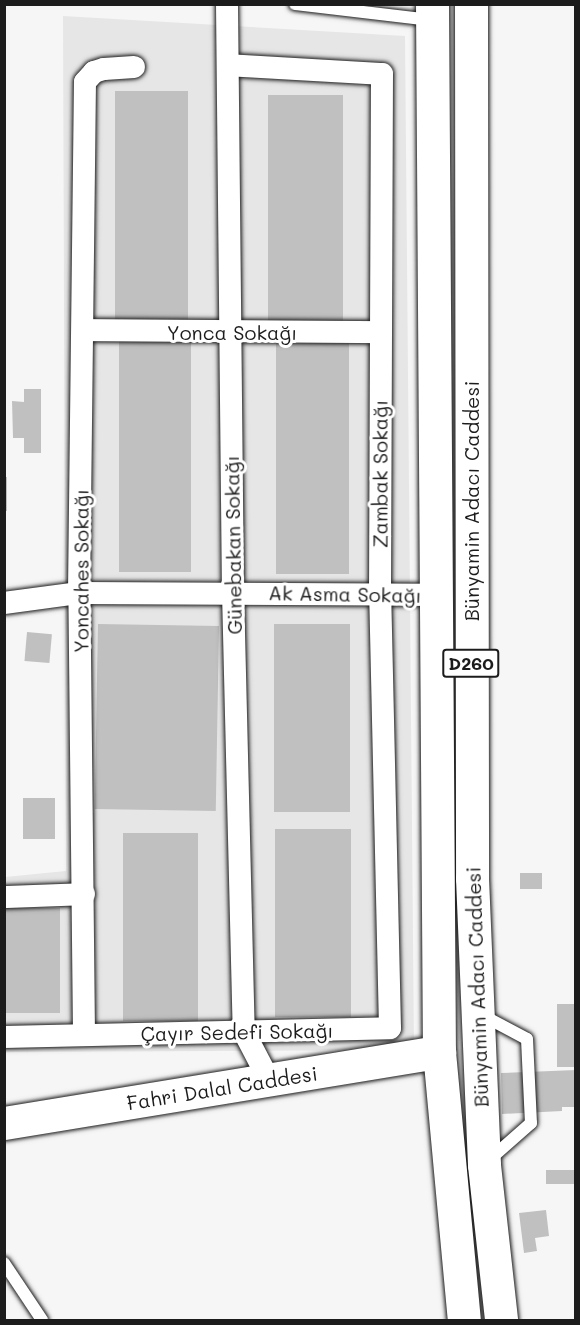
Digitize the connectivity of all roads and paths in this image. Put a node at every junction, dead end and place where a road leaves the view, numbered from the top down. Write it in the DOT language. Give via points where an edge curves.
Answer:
graph roads {
  1 [pos="227,4"];
  2 [pos="295,4"];
  3 [pos="471,4"];
  4 [pos="433,13"];
  5 [pos="228,65"];
  6 [pos="134,67"];
  7 [pos="83,330"];
  8 [pos="381,332"];
  9 [pos="230,333"];
  10 [pos="233,592"];
  11 [pos="79,593"];
  12 [pos="380,593"];
  13 [pos="433,595"];
  14 [pos="4,603"];
  15 [pos="84,894"];
  16 [pos="4,897"];
  17 [pos="477,1012"];
  18 [pos="390,1028"];
  19 [pos="243,1032"];
  20 [pos="84,1035"];
  21 [pos="4,1037"];
  22 [pos="439,1052"];
  23 [pos="269,1080"];
  24 [pos="4,1123"];
  25 [pos="484,1165"];
  26 [pos="4,1263"];
  27 [pos="42,1320"];
  28 [pos="464,1320"];
  29 [pos="501,1320"];
  1 -- 5 [label="street, Günebakan Sokağı"];
  2 -- 4 [label="lane"];
  3 -- 17 [label="main road, Bünyamin Adacı Caddesi / D260" via="472,878"];
  4 -- 13 [label="main road, D260"];
  5 -- 8 [label="street, Zambak Sokağı" via="382,74"];
  5 -- 9 [label="street, Günebakan Sokağı"];
  6 -- 7 [label="street, Yoncahes Sokağı" via="94,72 85,82"];
  7 -- 9 [label="street, Yonca Sokağı"];
  7 -- 11 [label="street, Yoncahes Sokağı"];
  8 -- 9 [label="street, Yonca Sokağı"];
  8 -- 12 [label="street, Zambak Sokağı"];
  9 -- 10 [label="street, Günebakan Sokağı"];
  10 -- 11 [label="street, Ak Asma Sokağı"];
  10 -- 12 [label="street, Ak Asma Sokağı"];
  10 -- 19 [label="street, Günebakan Sokağı"];
  11 -- 14 [label="street, Ak Asma Sokağı"];
  11 -- 15 [label="street, Yoncahes Sokağı"];
  12 -- 13 [label="street, Ak Asma Sokağı"];
  12 -- 18 [label="street, Zambak Sokağı"];
  13 -- 22 [label="main road, D260"];
  15 -- 16 [label="street"];
  15 -- 20 [label="street, Yoncahes Sokağı"];
  17 -- 25 [label="main road, Bünyamin Adacı Caddesi / D260"];
  17 -- 25 [label="lane" via="527,1039 531,1123"];
  18 -- 19 [label="street, Çayır Sedefi Sokağı"];
  19 -- 20 [label="street, Çayır Sedefi Sokağı"];
  19 -- 23 [label="street, Günebakan Sokağı"];
  20 -- 21 [label="street"];
  22 -- 23 [label="main road, Fahri Dalal Caddesi"];
  22 -- 28 [label="main road, D260"];
  23 -- 24 [label="main road, Fahri Dalal Caddesi"];
  25 -- 29 [label="main road, Bünyamin Adacı Caddesi / D260"];
  26 -- 27 [label="lane"];
}
